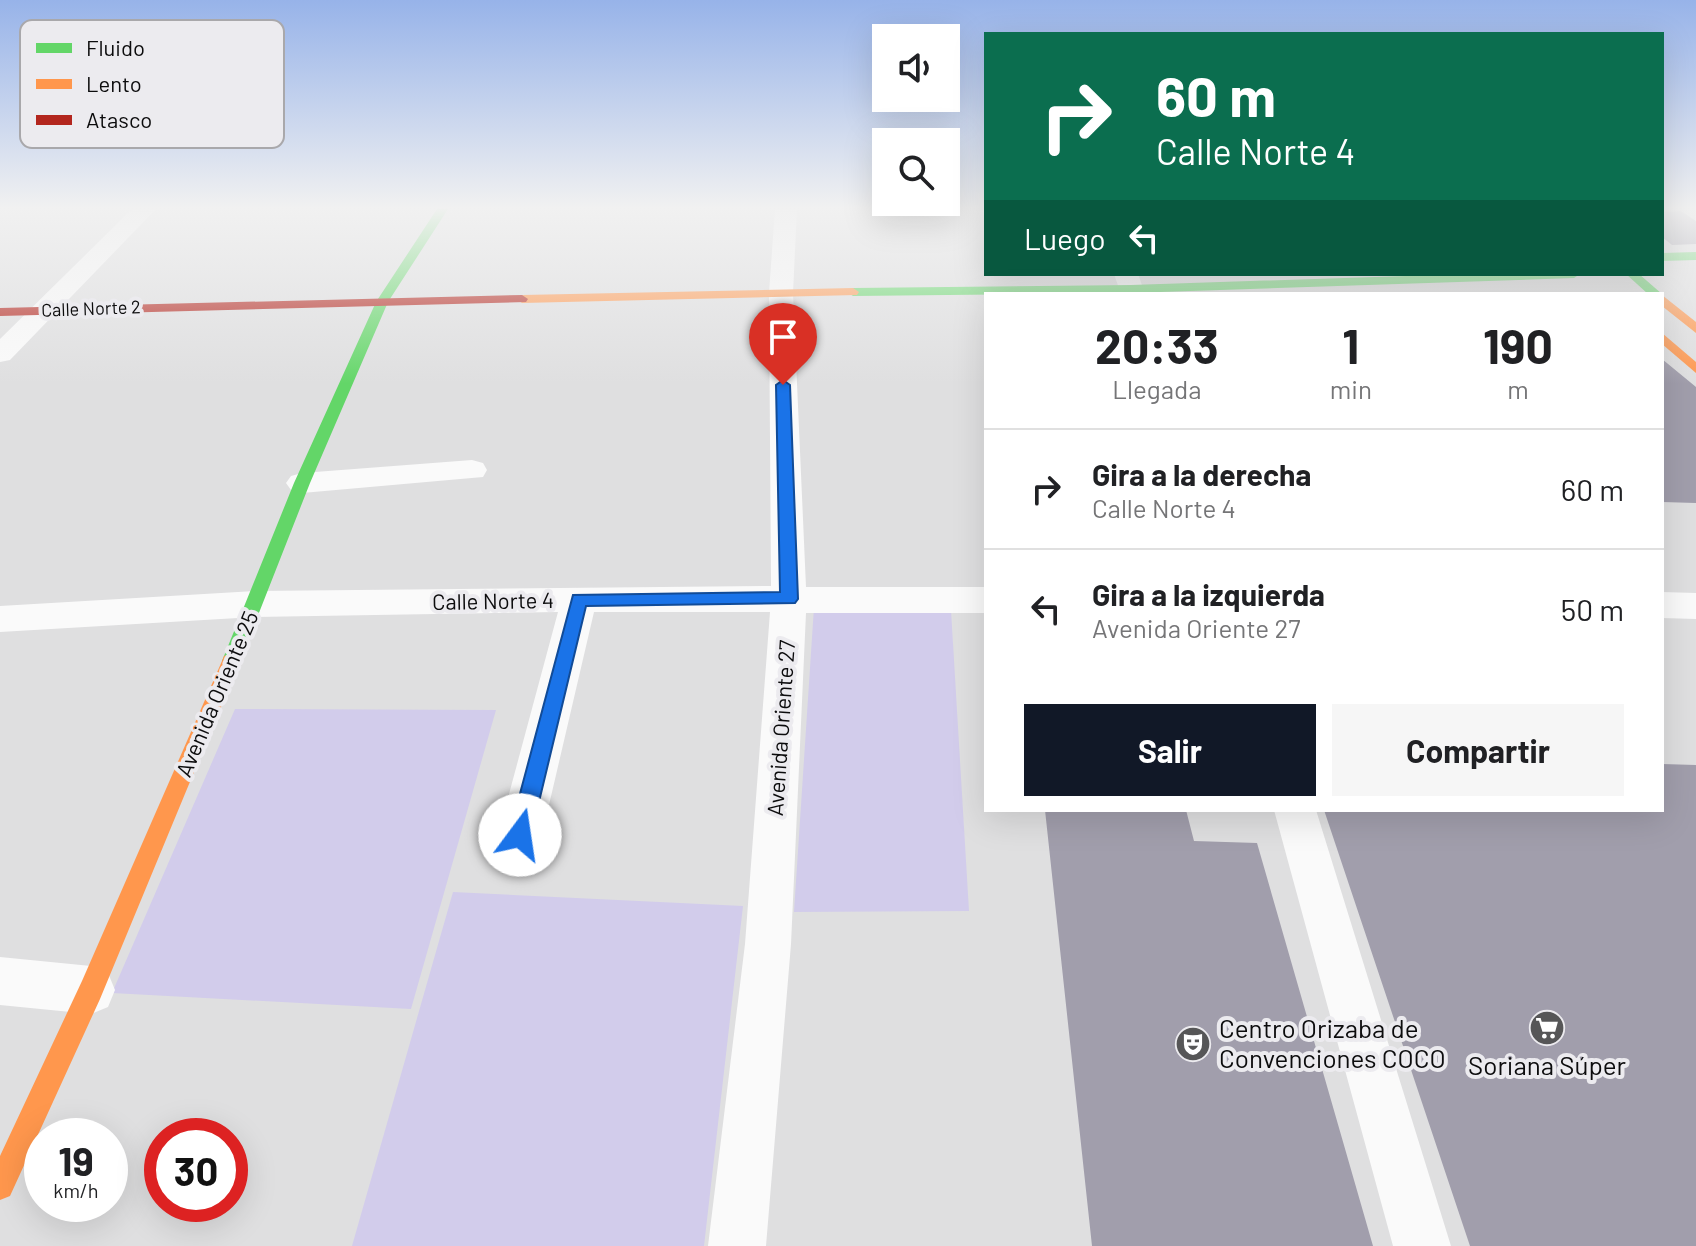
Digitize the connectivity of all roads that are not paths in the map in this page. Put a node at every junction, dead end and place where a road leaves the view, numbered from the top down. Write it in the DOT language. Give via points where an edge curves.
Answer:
graph roads {
  1 [pos="86,267"];
  2 [pos="405,267"];
  3 [pos="783,267"];
  4 [pos="1696,269"];
  5 [pos="1664,270"];
  6 [pos="1472,276"];
  7 [pos="1634,276"];
  8 [pos="1370,278"];
  9 [pos="1294,279"];
  10 [pos="1130,286"];
  11 [pos="984,292"];
  12 [pos="1022,292"];
  13 [pos="1654,292"];
  14 [pos="781,293"];
  15 [pos="1664,301"];
  16 [pos="382,302"];
  17 [pos="42,311"];
  18 [pos="0,312"];
  19 [pos="1696,329"];
  20 [pos="1664,339"];
  21 [pos="0,354"];
  22 [pos="1696,369"];
  23 [pos="472,470"];
  24 [pos="302,483"];
  25 [pos="579,599"];
  26 [pos="789,599"];
  27 [pos="984,600"];
  28 [pos="255,604"];
  29 [pos="1664,605"];
  30 [pos="1696,606"];
  31 [pos="0,619"];
  32 [pos="1296,812"];
  33 [pos="520,835"];
  34 [pos="0,981"];
  35 [pos="91,990"];
  36 [pos="0,1186"];
  37 [pos="737,1246"];
  38 [pos="1422,1246"];
  1 -- 17 [label="street"];
  2 -- 16 [label="street, Avenida Oriente 25"];
  3 -- 14 [label="street, Avenida Oriente 27"];
  4 -- 5 [label="street"];
  6 -- 8 [label="street, Calle Norte 2"];
  7 -- 13 [label="street"];
  8 -- 9 [label="street, Calle Norte 2"];
  9 -- 10 [label="street, Calle Norte 2"];
  10 -- 12 [label="street, Calle Norte 2"];
  11 -- 14 [label="street, Calle Norte 2"];
  14 -- 16 [label="street, Calle Norte 2"];
  14 -- 26 [label="street, Avenida Oriente 27"];
  15 -- 19 [label="street"];
  16 -- 17 [label="street, Calle Norte 2"];
  16 -- 24 [label="street, Avenida Oriente 25"];
  17 -- 18 [label="street, Calle Norte 2"];
  17 -- 21 [label="street"];
  20 -- 22 [label="street"];
  23 -- 24 [label="street"];
  24 -- 28 [label="street, Avenida Oriente 25"];
  25 -- 26 [label="street, Calle Norte 4"];
  25 -- 28 [label="street, Calle Norte 4"];
  25 -- 33 [label="street"];
  26 -- 27 [label="street, Calle Norte 4"];
  26 -- 37 [label="street, Avenida Oriente 27" via="768,944"];
  28 -- 31 [label="street, Calle Norte 4"];
  28 -- 35 [label="street, Avenida Oriente 25"];
  29 -- 30 [label="street"];
  32 -- 38 [label="street"];
  34 -- 35 [label="street"];
  35 -- 36 [label="street, Avenida Oriente 25"];
}
